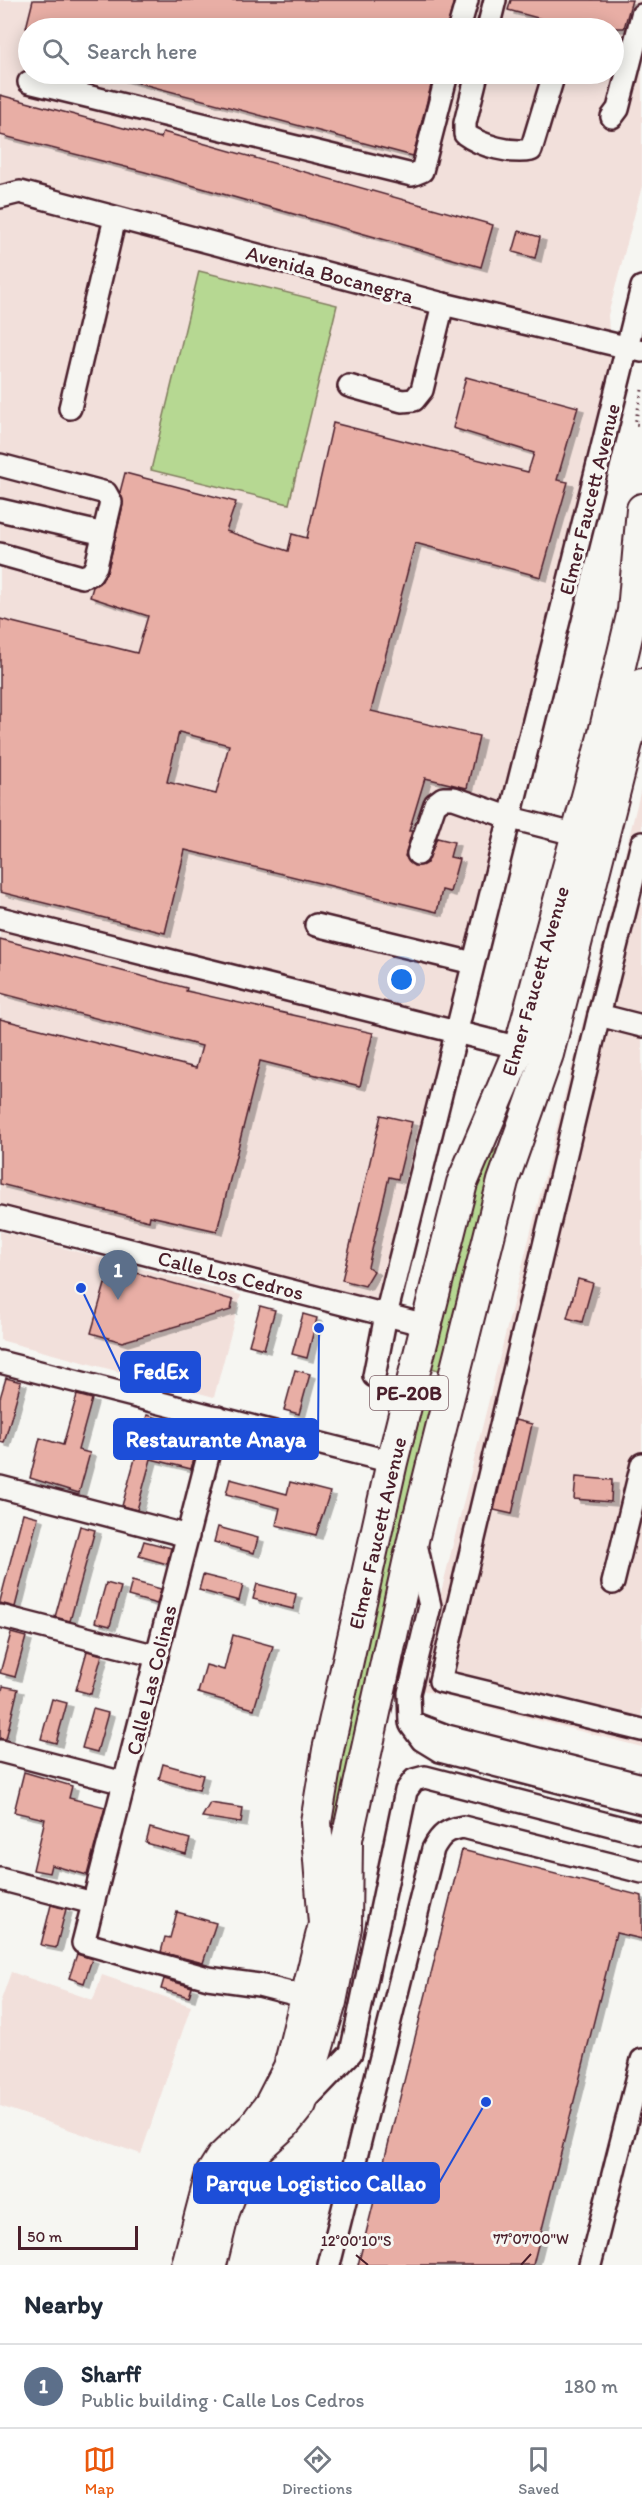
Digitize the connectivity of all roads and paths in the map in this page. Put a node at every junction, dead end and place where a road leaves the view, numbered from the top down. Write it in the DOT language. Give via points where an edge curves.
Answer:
graph roads {
  1 [pos="466,1"];
  2 [pos="492,13"];
  3 [pos="642,15"];
  4 [pos="462,18"];
  5 [pos="37,84"];
  6 [pos="444,84"];
  7 [pos="475,84"];
  8 [pos="551,84"];
  9 [pos="612,117"];
  10 [pos="10,195"];
  11 [pos="115,218"];
  12 [pos="642,287"];
  13 [pos="443,304"];
  14 [pos="635,348"];
  15 [pos="349,386"];
  16 [pos="642,390"];
  17 [pos="70,408"];
  18 [pos="642,425"];
  19 [pos="0,465"];
  20 [pos="642,509"];
  21 [pos="0,510"];
  22 [pos="104,534"];
  23 [pos="0,554"];
  24 [pos="642,684"];
  25 [pos="511,818"];
  26 [pos="589,838"];
  27 [pos="642,843"];
  28 [pos="418,854"];
  29 [pos="0,918"];
  30 [pos="315,925"];
  31 [pos="473,963"];
  32 [pos="599,1015"];
  33 [pos="642,1026"];
  34 [pos="456,1032"];
  35 [pos="519,1049"];
  36 [pos="548,1054"];
  37 [pos="0,1217"];
  38 [pos="386,1315"];
  39 [pos="426,1325"];
  40 [pos="0,1362"];
  41 [pos="374,1376"];
  42 [pos="412,1380"];
  43 [pos="450,1389"];
  44 [pos="219,1417"];
  45 [pos="392,1462"];
  46 [pos="642,1464"];
  47 [pos="0,1487"];
  48 [pos="188,1536"];
  49 [pos="414,1536"];
  50 [pos="613,1582"];
  51 [pos="0,1616"];
  52 [pos="157,1656"];
  53 [pos="410,1722"];
  54 [pos="642,1730"];
  55 [pos="0,1750"];
  56 [pos="414,1780"];
  57 [pos="124,1783"];
  58 [pos="642,1785"];
  59 [pos="642,1803"];
  60 [pos="642,1814"];
  61 [pos="642,1833"];
  62 [pos="642,1872"];
  63 [pos="0,1879"];
  64 [pos="93,1903"];
  65 [pos="306,1997"];
  66 [pos="642,2060"];
  67 [pos="301,2104"];
  68 [pos="187,2265"];
  69 [pos="211,2265"];
  70 [pos="329,2265"];
  71 [pos="590,2265"];
  1 -- 2 [label="street"];
  1 -- 4 [label="street"];
  3 -- 9 [label="street" via="618,110"];
  5 -- 6 [label="street" via="412,175 422,171"];
  7 -- 8 [label="street" via="465,134 474,141 520,153 531,150 537,138"];
  10 -- 11 [label="street, Avenida Bocanegra"];
  11 -- 13 [label="street, Avenida Bocanegra"];
  11 -- 17 [label="street"];
  12 -- 14 [label="street, Elmer Faucett Avenue"];
  13 -- 14 [label="street, Avenida Bocanegra"];
  13 -- 15 [label="street" via="422,390 414,400 402,401"];
  14 -- 25 [label="street, Elmer Faucett Avenue" via="558,596"];
  16 -- 18 [label="path" via="635,424"];
  19 -- 22 [label="street" via="106,493 111,502"];
  20 -- 26 [label="highway, Elmer Faucett Avenue / PE-20B" via="633,611"];
  21 -- 22 [label="street"];
  22 -- 23 [label="street" via="96,566 91,574 82,577"];
  24 -- 26 [label="highway, Elmer Faucett Avenue / PE-20B"];
  25 -- 26 [label="street"];
  25 -- 28 [label="street" via="443,798 435,804"];
  25 -- 31 [label="street, Elmer Faucett Avenue"];
  26 -- 35 [label="highway, Elmer Faucett Avenue / PE-20B"];
  26 -- 36 [label="highway, Elmer Faucett Avenue / PE-20B"];
  27 -- 32 [label="street"];
  29 -- 34 [label="street"];
  30 -- 31 [label="street"];
  31 -- 34 [label="street, Elmer Faucett Avenue"];
  32 -- 33 [label="street"];
  32 -- 54 [label="street" via="440,1681"];
  34 -- 35 [label="street"];
  34 -- 38 [label="street, Elmer Faucett Avenue"];
  35 -- 36 [label="street"];
  35 -- 39 [label="highway, Elmer Faucett Avenue / PE-20B" via="462,1183"];
  36 -- 43 [label="highway, Elmer Faucett Avenue / PE-20B" via="503,1181"];
  37 -- 38 [label="street, Calle Los Cedros"];
  38 -- 39 [label="street, Calle Los Cedros"];
  38 -- 41 [label="street, Elmer Faucett Avenue"];
  39 -- 42 [label="highway, Elmer Faucett Avenue / PE-20B"];
  40 -- 44 [label="street"];
  42 -- 43 [label="highway"];
  42 -- 45 [label="highway, Elmer Faucett Avenue / PE-20B"];
  43 -- 49 [label="highway, Elmer Faucett Avenue / PE-20B"];
  44 -- 45 [label="street"];
  44 -- 48 [label="street, Calle Las Colinas"];
  45 -- 65 [label="highway, Elmer Faucett Avenue / PE-20B" via="328,1750 316,1822 324,1924"];
  46 -- 50 [label="street"];
  47 -- 48 [label="street"];
  48 -- 52 [label="street, Calle Las Colinas"];
  49 -- 53 [label="street" via="430,1606 409,1693"];
  49 -- 67 [label="highway, Elmer Faucett Avenue / PE-20B" via="346,1839 346,1927 331,2002"];
  51 -- 52 [label="street"];
  52 -- 57 [label="street, Calle Las Colinas"];
  53 -- 58 [label="street" via="447,1736"];
  53 -- 59 [label="street" via="422,1740 440,1751"];
  55 -- 57 [label="street"];
  56 -- 60 [label="street" via="426,1766 435,1764"];
  56 -- 61 [label="street" via="425,1777"];
  56 -- 67 [label="street" via="406,1791 351,2053"];
  57 -- 64 [label="street, Calle Las Colinas"];
  62 -- 70 [label="street" via="463,1827 440,1835 430,1860"];
  63 -- 64 [label="street"];
  64 -- 65 [label="street, Calle Las Colinas" via="82,1943 208,1978"];
  65 -- 68 [label="highway, Elmer Faucett Avenue / PE-20B" via="289,2067 270,2104 211,2174"];
  66 -- 71 [label="street"];
  67 -- 69 [label="highway, Elmer Faucett Avenue / PE-20B" via="240,2172 224,2212"];
}
